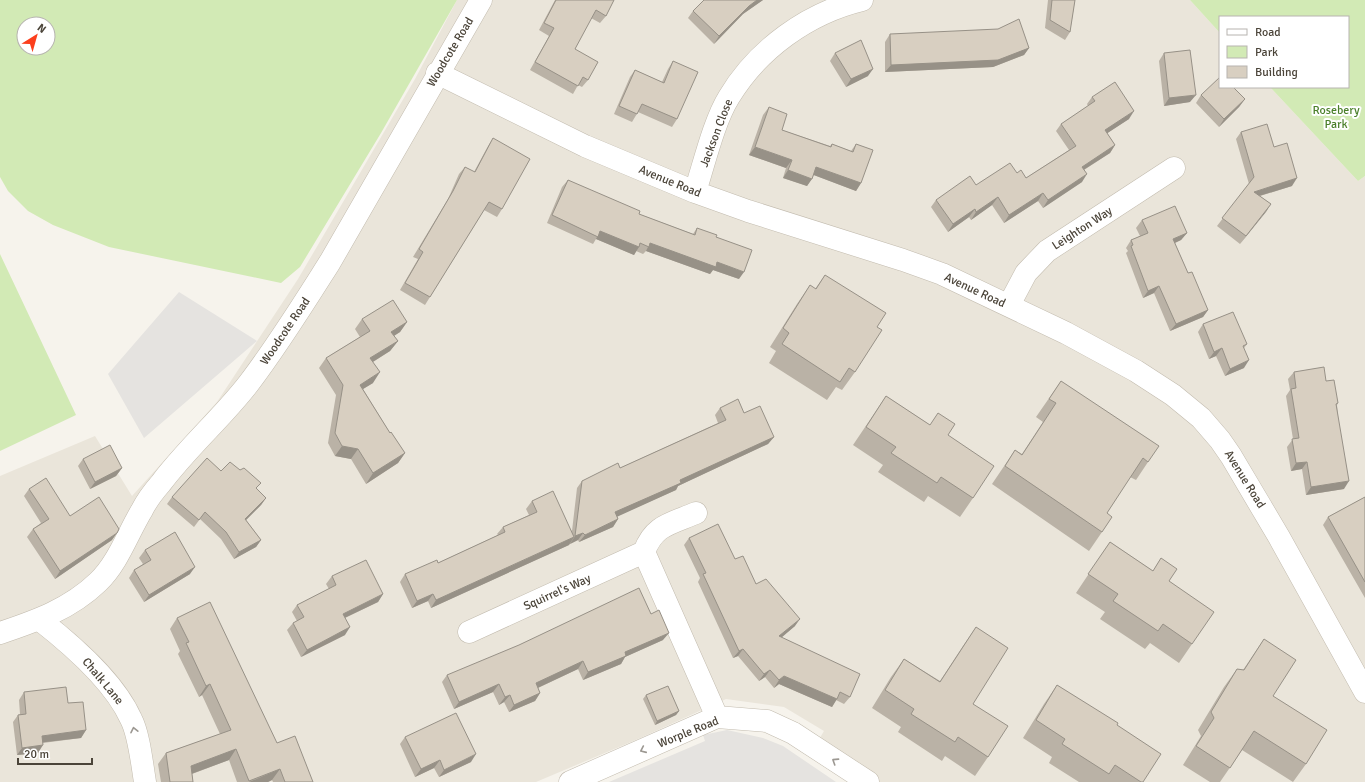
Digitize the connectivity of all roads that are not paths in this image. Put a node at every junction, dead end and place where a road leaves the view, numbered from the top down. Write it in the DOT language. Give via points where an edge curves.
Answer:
graph roads {
  1 [pos="481,0"];
  2 [pos="862,0"];
  3 [pos="438,73"];
  4 [pos="1174,168"];
  5 [pos="695,192"];
  6 [pos="1009,305"];
  7 [pos="696,512"];
  8 [pos="644,552"];
  9 [pos="40,620"];
  10 [pos="469,632"];
  11 [pos="0,633"];
  12 [pos="1365,692"];
  13 [pos="717,717"];
  14 [pos="144,782"];
  15 [pos="570,782"];
  16 [pos="868,782"];
  1 -- 3 [label="street, Woodcote Road"];
  2 -- 5 [label="street, Jackson Close" via="844,4 812,18 780,39 754,63 729,97 713,134"];
  3 -- 5 [label="street, Avenue Road" via="584,146"];
  3 -- 9 [label="street, Woodcote Road" via="330,262 249,383 162,481 142,508 114,561 100,581 77,600"];
  4 -- 6 [label="street, Leighton Way" via="1047,251 1026,273"];
  5 -- 6 [label="street, Avenue Road" via="942,274"];
  6 -- 12 [label="street, Avenue Road" via="1136,371 1173,395 1206,424 1220,440 1265,512"];
  7 -- 8 [label="street" via="658,529 648,540"];
  8 -- 10 [label="street, Squirrel's Way"];
  8 -- 13 [label="street"];
  9 -- 11 [label="street, Woodcote Road"];
  14 -- 9 [label="street, Chalk Lane, one-way" via="132,719 117,695 66,641"];
  13 -- 15 [label="street, Worple Road, one-way"];
  16 -- 13 [label="street, Worple Road, one-way" via="794,733 767,721"];
}
